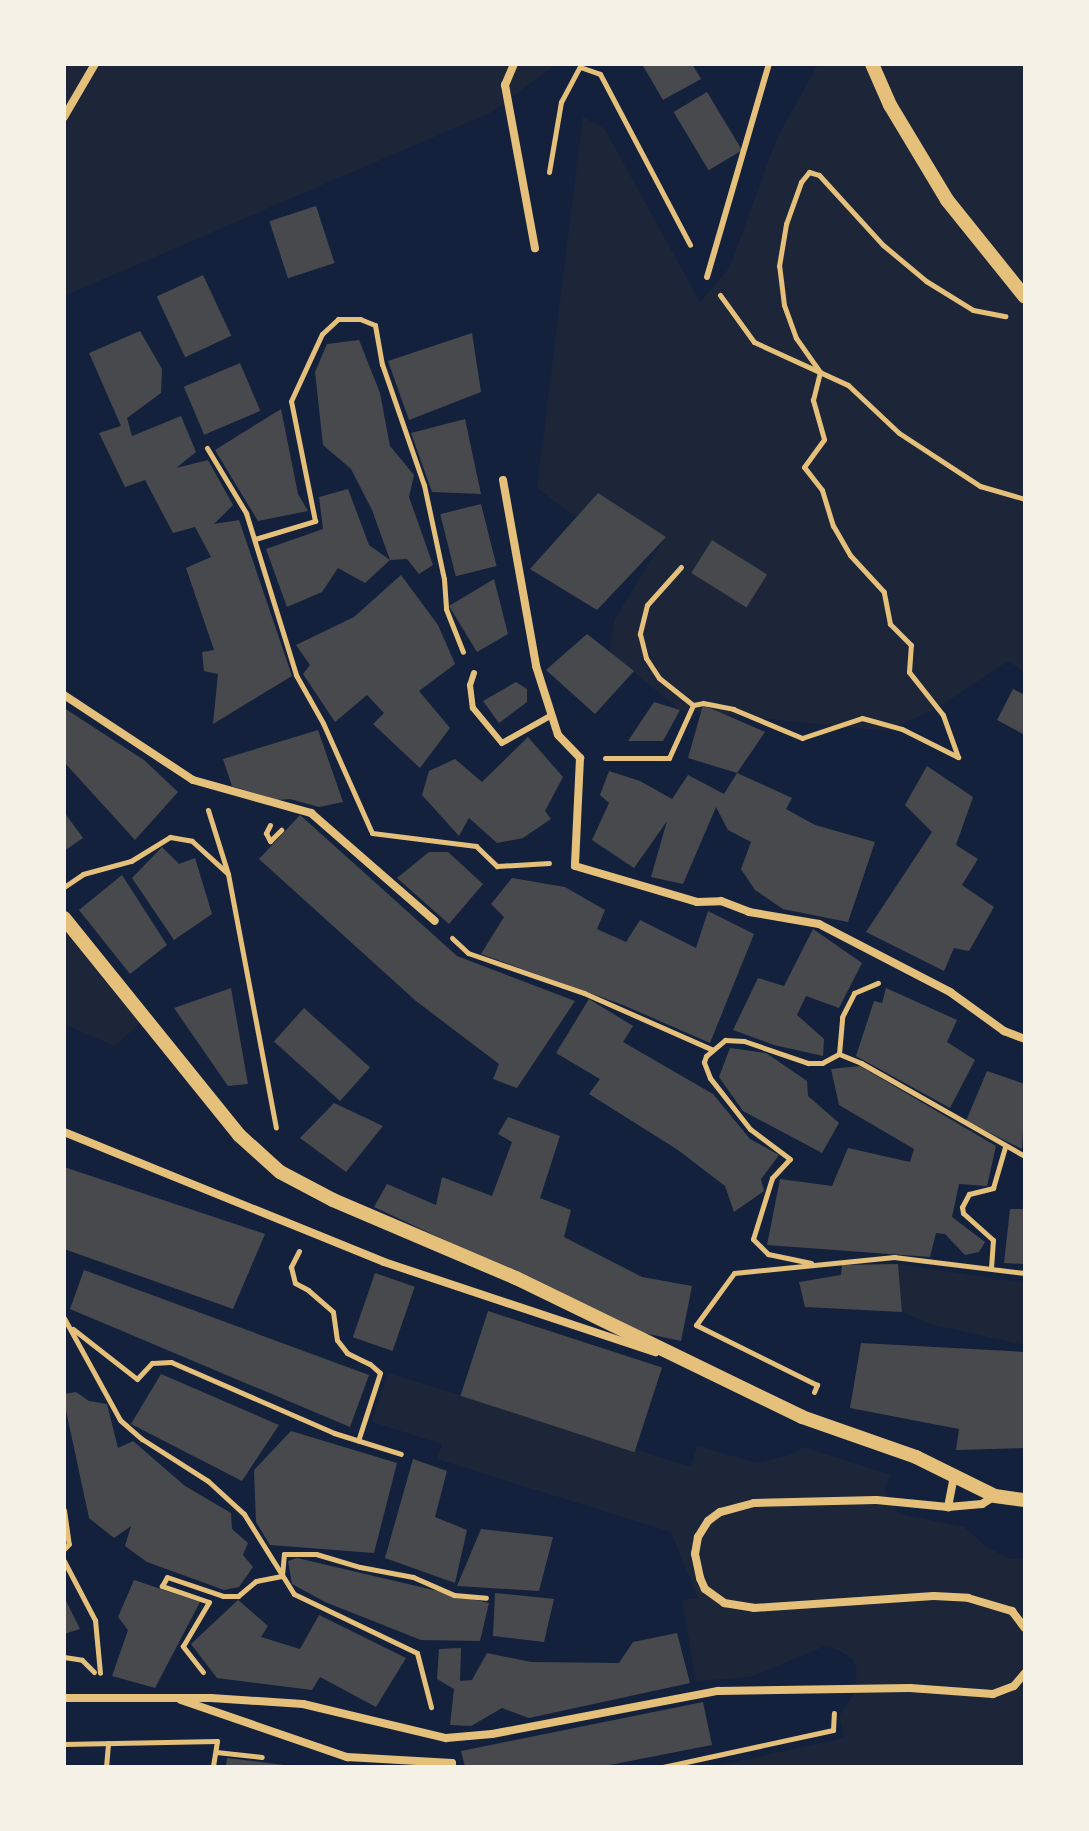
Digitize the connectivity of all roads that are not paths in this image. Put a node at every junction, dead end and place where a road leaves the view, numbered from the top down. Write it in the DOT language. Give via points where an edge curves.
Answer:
graph roads {
  1 [pos="95,64"];
  2 [pos="514,64"];
  3 [pos="769,64"];
  4 [pos="872,64"];
  5 [pos="64,117"];
  6 [pos="535,248"];
  7 [pos="707,277"];
  8 [pos="1025,297"];
  9 [pos="503,480"];
  10 [pos="474,673"];
  11 [pos="64,695"];
  12 [pos="552,715"];
  13 [pos="64,918"];
  14 [pos="435,921"];
  15 [pos="1025,1039"];
  16 [pos="64,1132"];
  17 [pos="688,1362"];
  18 [pos="954,1476"];
  19 [pos="995,1496"];
  20 [pos="1025,1500"];
  21 [pos="948,1507"];
  22 [pos="1025,1628"];
  23 [pos="1025,1673"];
  24 [pos="64,1698"];
  25 [pos="173,1698"];
  26 [pos="452,1767"];
  1 -- 5 [label="street"];
  2 -- 6 [label="street" via="505,85"];
  3 -- 7 [label="lane"];
  4 -- 8 [label="street" via="890,105 947,200"];
  9 -- 12 [label="street" via="536,666"];
  10 -- 12 [label="lane" via="473,708 502,743"];
  11 -- 14 [label="street" via="193,780 311,813"];
  12 -- 15 [label="street" via="558,735 580,758 575,866 697,902 721,901 749,912 819,924 950,992 1004,1031"];
  13 -- 17 [label="street" via="239,1135 280,1172"];
  16 -- 17 [label="street" via="306,1232 501,1303"];
  17 -- 18 [label="street" via="802,1417"];
  18 -- 19 [label="street"];
  18 -- 21 [label="street"];
  19 -- 20 [label="street"];
  19 -- 21 [label="street" via="982,1504"];
  21 -- 22 [label="street" via="876,1500 740,1505 708,1521 696,1546 697,1570 705,1589 733,1605 968,1598 1012,1611"];
  23 -- 25 [label="street" via="1014,1686 981,1695 910,1688 718,1691 446,1738 303,1704"];
  24 -- 25 [label="street"];
  25 -- 26 [label="street" via="347,1757"];
}
